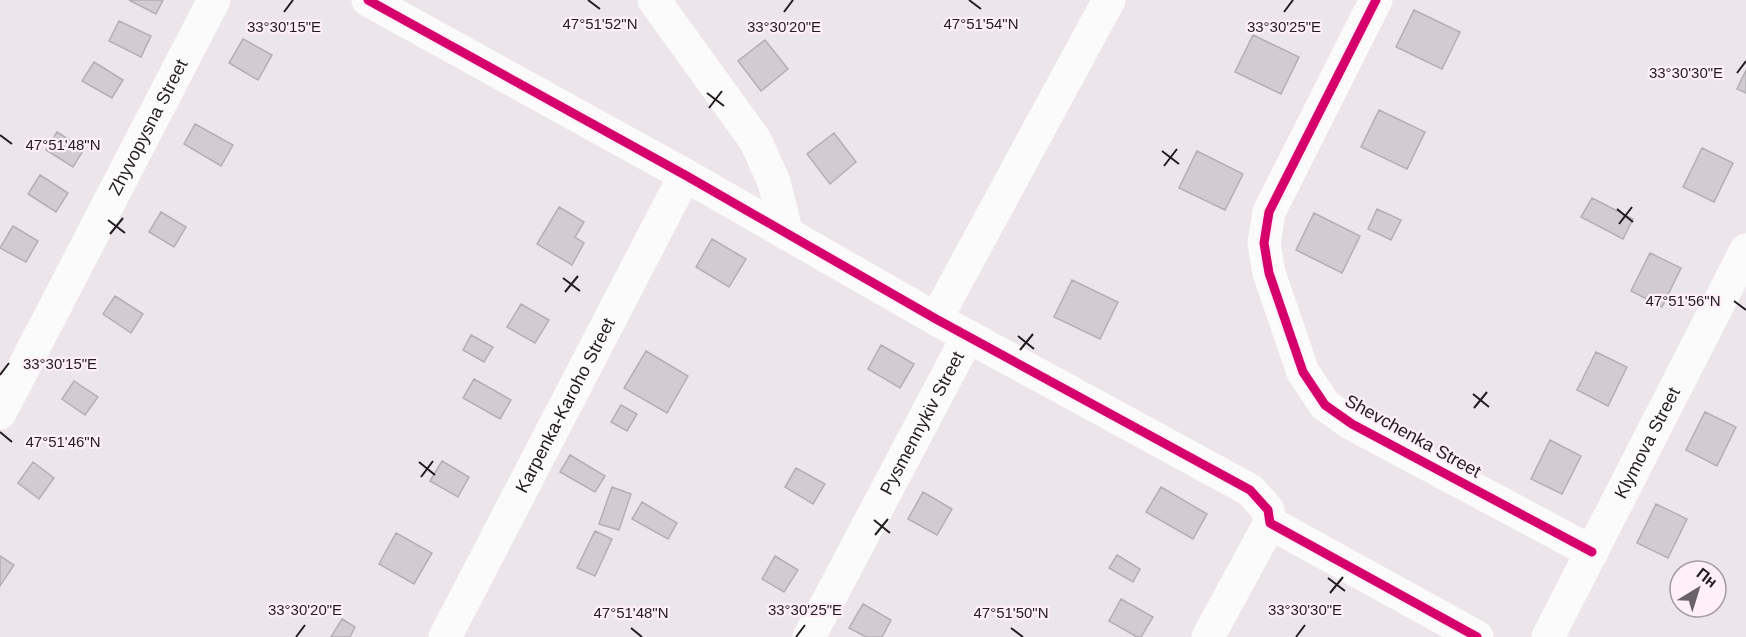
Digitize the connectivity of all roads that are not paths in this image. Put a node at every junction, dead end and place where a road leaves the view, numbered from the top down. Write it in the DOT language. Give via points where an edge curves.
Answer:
graph roads {
  1 [pos="214,0"];
  2 [pos="368,0"];
  3 [pos="654,0"];
  4 [pos="1109,0"];
  5 [pos="1376,0"];
  6 [pos="685,175"];
  7 [pos="787,234"];
  8 [pos="1746,250"];
  9 [pos="936,319"];
  10 [pos="968,336"];
  11 [pos="0,413"];
  12 [pos="1270,523"];
  13 [pos="1592,552"];
  14 [pos="445,637"];
  15 [pos="808,637"];
  16 [pos="1208,637"];
  17 [pos="1477,637"];
  18 [pos="1548,637"];
  1 -- 11 [label="street, Zhyvopysna Street"];
  2 -- 6 [label="street"];
  3 -- 7 [label="street" via="755,140 774,182"];
  4 -- 9 [label="street"];
  5 -- 13 [label="street, Shevchenka Street" via="1269,212 1264,243 1269,273 1303,372 1324,405 1352,424"];
  6 -- 7 [label="street"];
  6 -- 14 [label="street, Karpenka-Karoho Street"];
  7 -- 9 [label="street"];
  8 -- 13 [label="street, Klymova Street"];
  9 -- 10 [label="street"];
  10 -- 12 [label="street" via="1250,490 1268,510"];
  10 -- 15 [label="street, Pysmennykiv Street"];
  12 -- 16 [label="street"];
  12 -- 17 [label="street"];
  13 -- 18 [label="street, Klymova Street"];
}
